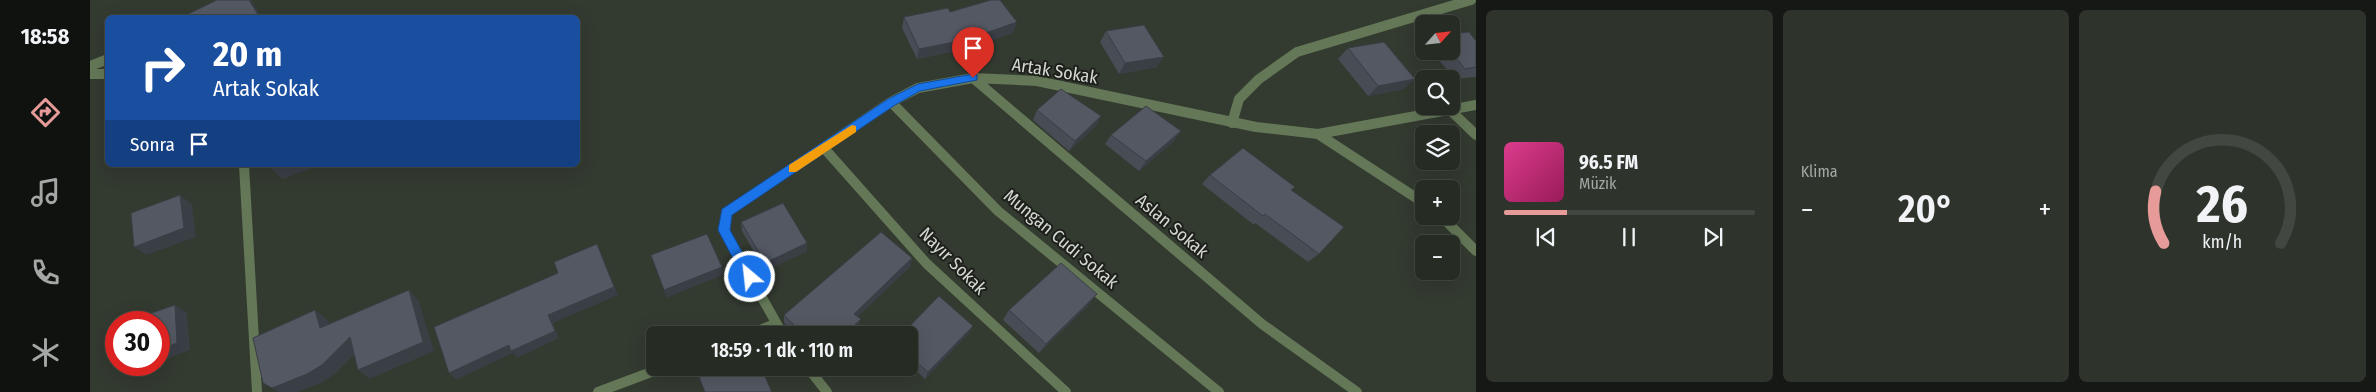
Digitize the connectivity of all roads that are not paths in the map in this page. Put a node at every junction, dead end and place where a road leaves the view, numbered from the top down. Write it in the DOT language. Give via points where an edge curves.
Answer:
graph roads {
  1 [pos="1471,0"];
  2 [pos="105,60"];
  3 [pos="90,66"];
  4 [pos="90,74"];
  5 [pos="105,74"];
  6 [pos="973,78"];
  7 [pos="892,102"];
  8 [pos="1476,105"];
  9 [pos="1460,108"];
  10 [pos="1422,115"];
  11 [pos="1455,115"];
  12 [pos="1232,123"];
  13 [pos="1318,134"];
  14 [pos="1476,135"];
  15 [pos="824,148"];
  16 [pos="244,167"];
  17 [pos="1415,197"];
  18 [pos="1450,225"];
  19 [pos="1476,251"];
  20 [pos="775,324"];
  21 [pos="770,326"];
  22 [pos="646,374"];
  23 [pos="814,376"];
  24 [pos="257,392"];
  25 [pos="598,392"];
  26 [pos="827,392"];
  27 [pos="1066,392"];
  28 [pos="1219,392"];
  29 [pos="1357,392"];
  1 -- 12 [label="street" via="1297,52 1259,79 1239,100"];
  2 -- 3 [label="street"];
  4 -- 5 [label="street"];
  6 -- 7 [label="street, Artak Sokak" via="918,88"];
  6 -- 12 [label="street, Artak Sokak" via="1037,81"];
  6 -- 29 [label="street, Aslan Sokak" via="1262,324"];
  7 -- 15 [label="street, Artak Sokak"];
  7 -- 28 [label="street, Mungan Cudi Sokak" via="998,211"];
  8 -- 9 [label="street, Artak Sokak"];
  10 -- 13 [label="street, Artak Sokak"];
  11 -- 14 [label="street"];
  12 -- 13 [label="street, Artak Sokak"];
  13 -- 17 [label="street"];
  15 -- 20 [label="street, Artak Sokak" via="726,213 724,230"];
  15 -- 27 [label="street, Nayır Sokak" via="926,262"];
  16 -- 24 [label="street"];
  18 -- 19 [label="street"];
  20 -- 21 [label="street"];
  22 -- 25 [label="street"];
  23 -- 26 [label="street"];
}
